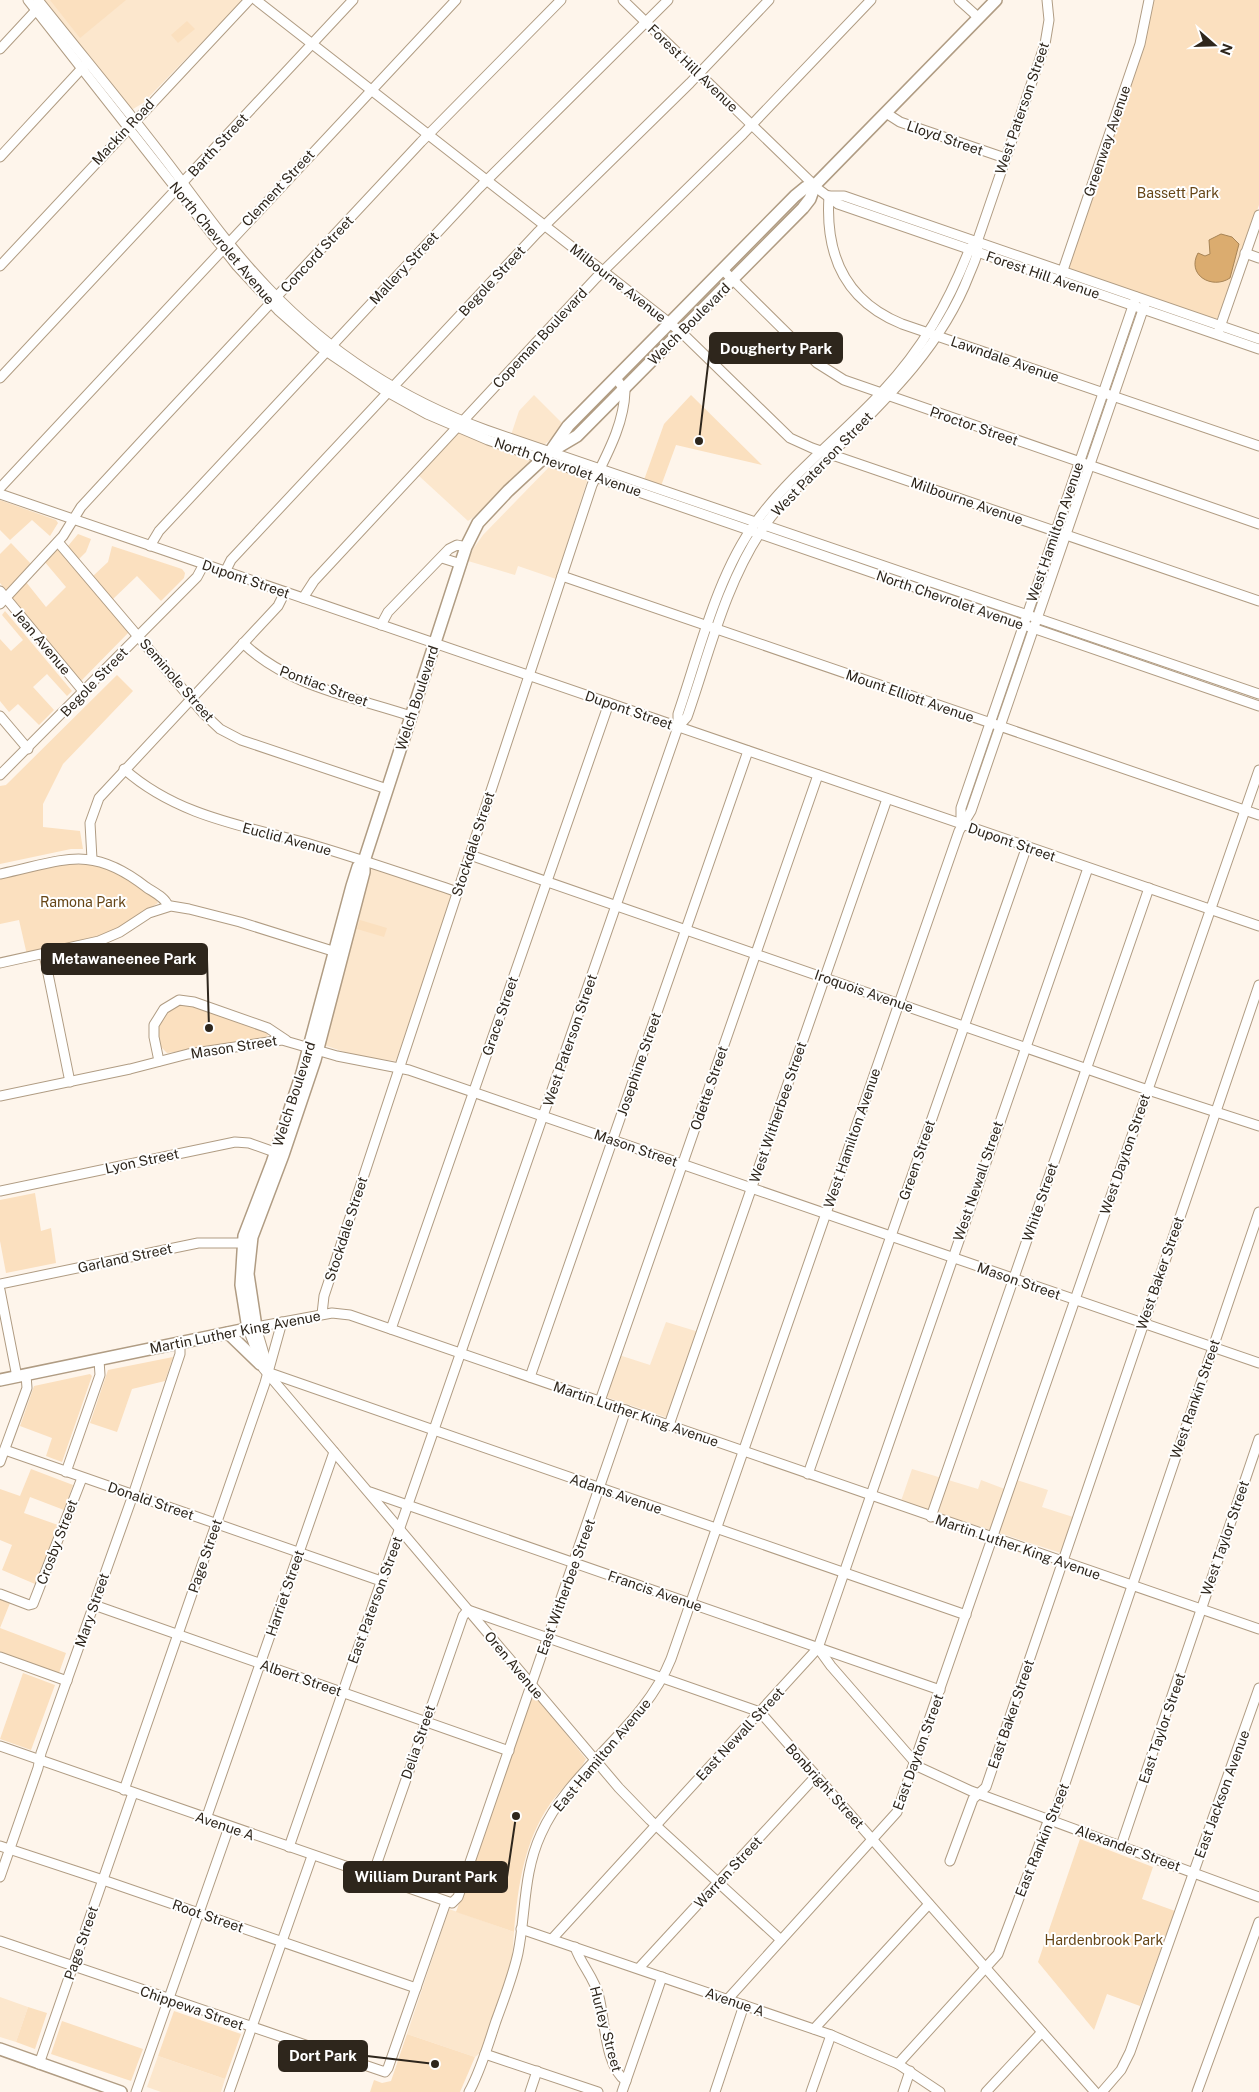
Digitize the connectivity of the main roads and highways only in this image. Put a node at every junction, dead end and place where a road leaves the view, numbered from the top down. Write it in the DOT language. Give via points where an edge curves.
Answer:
graph roads {
  1 [pos="996,0"];
  2 [pos="815,186"];
  3 [pos="546,455"];
  4 [pos="252,1328"];
  5 [pos="228,1332"];
  6 [pos="264,1368"];
  7 [pos="0,1380"];
  8 [pos="0,2050"];
  9 [pos="121,2092"];
  1 -- 2 [label="main road, Welch Boulevard"];
  2 -- 3 [label="main road, Welch Boulevard" via="806,204 733,280 573,439"];
  2 -- 3 [label="main road, Welch Boulevard" via="799,192 564,430"];
  3 -- 4 [label="main road, Welch Boulevard" via="481,519 466,547 364,861 365,869 338,953 313,1049 246,1243"];
  4 -- 5 [label="main road, Martin Luther King Avenue"];
  5 -- 6 [label="main road"];
  5 -- 7 [label="main road, Martin Luther King Avenue"];
  8 -- 9 [label="main road"];
}
